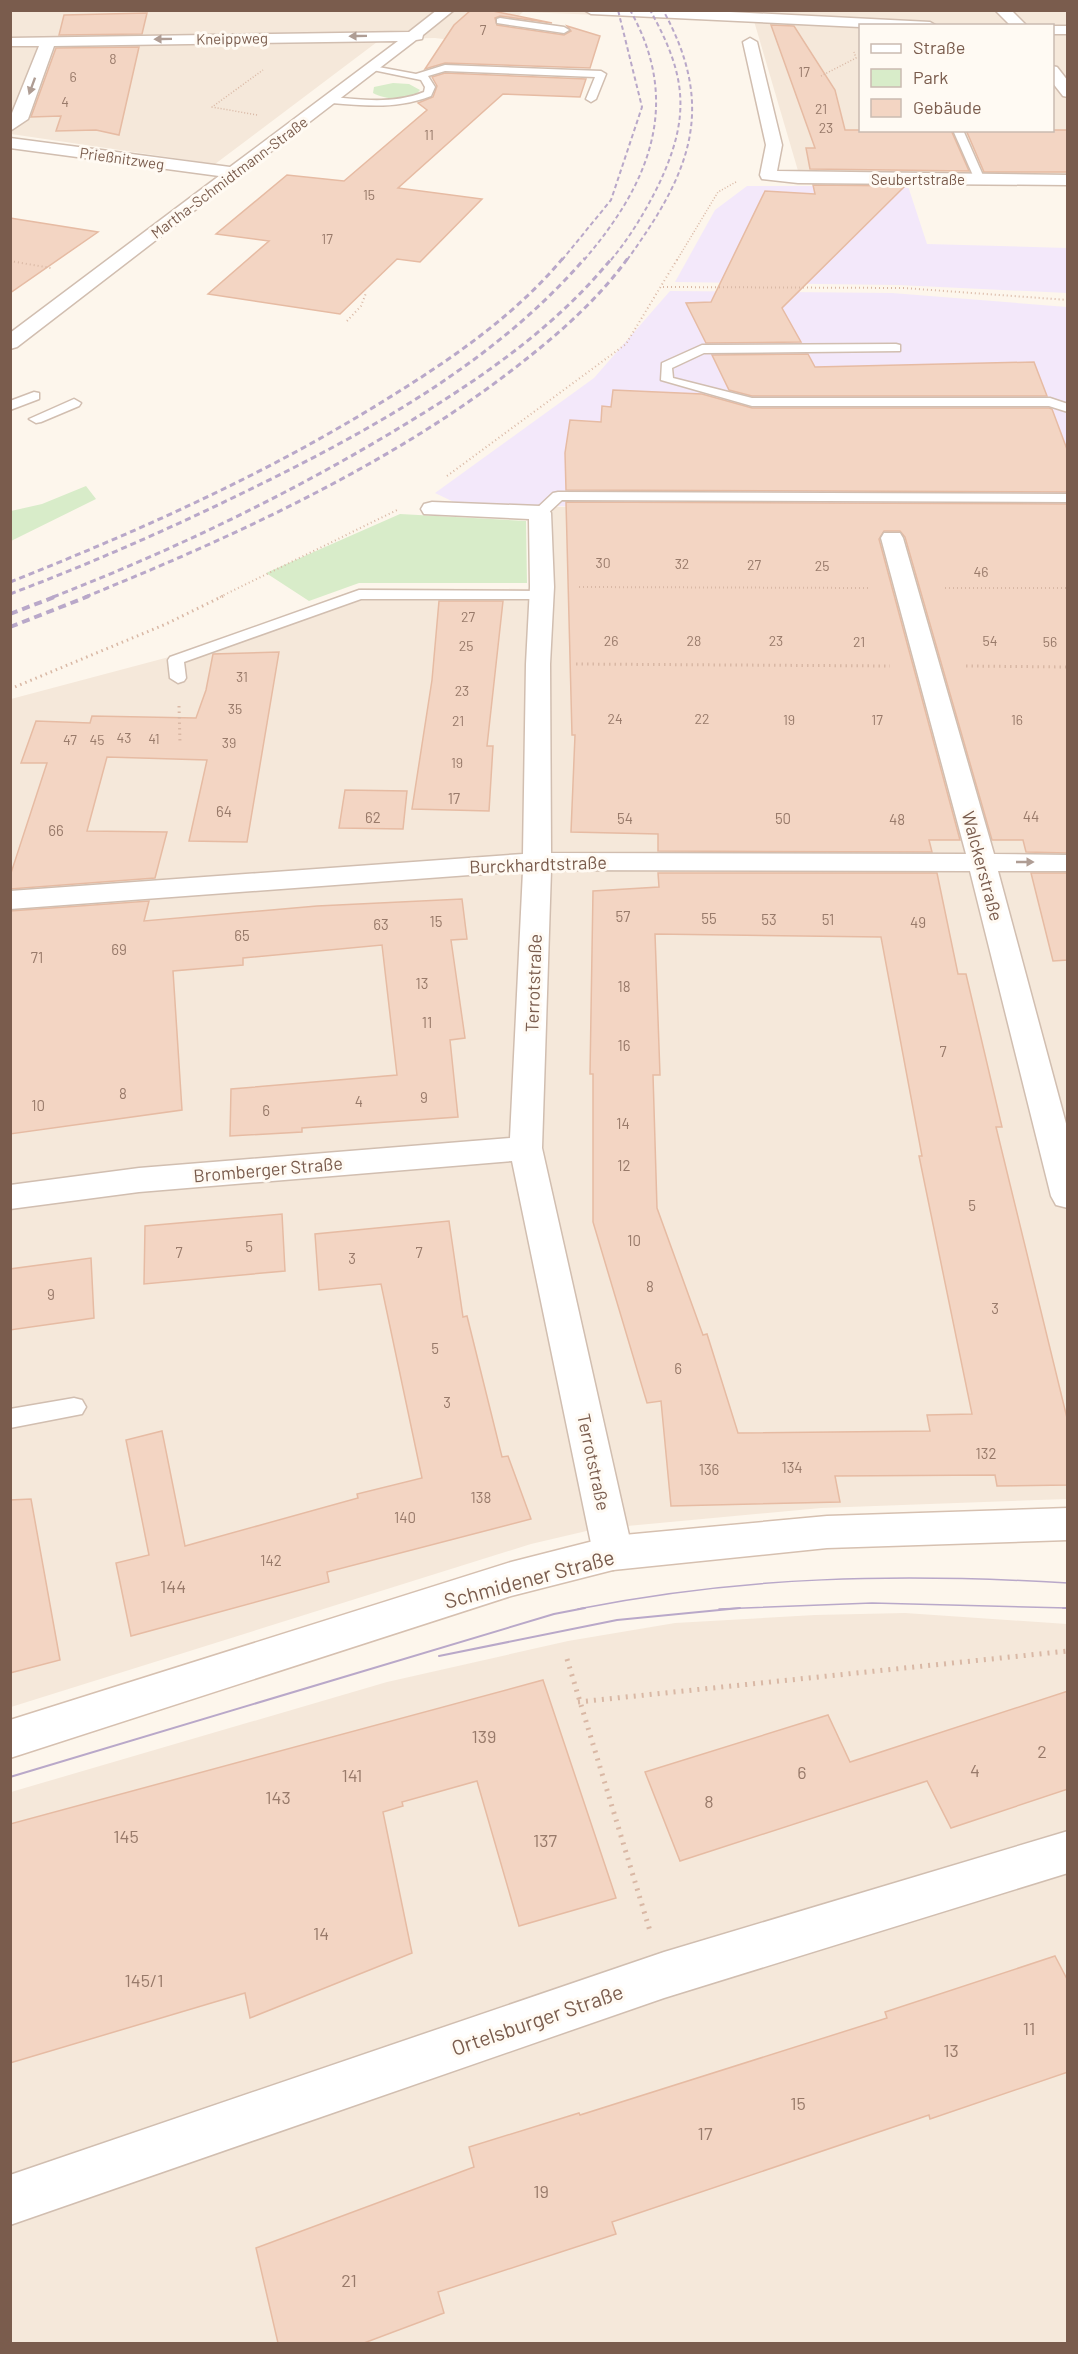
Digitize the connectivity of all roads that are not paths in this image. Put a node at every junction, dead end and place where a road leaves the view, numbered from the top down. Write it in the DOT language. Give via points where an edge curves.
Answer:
graph roads {
  1 [pos="447,10"];
  2 [pos="591,10"];
  3 [pos="1002,10"];
  4 [pos="500,21"];
  5 [pos="888,24"];
  6 [pos="1018,24"];
  7 [pos="564,30"];
  8 [pos="417,36"];
  9 [pos="10,42"];
  10 [pos="48,42"];
  11 [pos="750,42"];
  12 [pos="373,69"];
  13 [pos="1054,72"];
  14 [pos="418,76"];
  15 [pos="1068,93"];
  16 [pos="591,99"];
  17 [pos="332,100"];
  18 [pos="10,126"];
  19 [pos="959,132"];
  20 [pos="10,143"];
  21 [pos="234,173"];
  22 [pos="980,180"];
  23 [pos="1068,180"];
  24 [pos="10,342"];
  25 [pos="896,348"];
  26 [pos="34,396"];
  27 [pos="54,399"];
  28 [pos="74,403"];
  29 [pos="1068,408"];
  30 [pos="16,410"];
  31 [pos="36,419"];
  32 [pos="1068,498"];
  33 [pos="432,509"];
  34 [pos="540,513"];
  35 [pos="892,538"];
  36 [pos="542,591"];
  37 [pos="178,678"];
  38 [pos="537,861"];
  39 [pos="982,862"];
  40 [pos="1068,863"];
  41 [pos="10,900"];
  42 [pos="526,1148"];
  43 [pos="1068,1196"];
  44 [pos="10,1197"];
  45 [pos="74,1407"];
  46 [pos="10,1419"];
  47 [pos="1068,1524"];
  48 [pos="613,1553"];
  49 [pos="10,1739"];
  50 [pos="1068,1852"];
  51 [pos="10,2200"];
  1 -- 8 [label="street, Martha-Schmidtmann-Straße"];
  2 -- 5 [label="street"];
  3 -- 6 [label="street"];
  4 -- 7 [label="lane"];
  8 -- 10 [label="street, Kneippweg, one-way"];
  8 -- 12 [label="street, Martha-Schmidtmann-Straße"];
  9 -- 10 [label="street, Kneippweg"];
  10 -- 18 [label="street, one-way" via="20,119"];
  11 -- 22 [label="street, Seubertstraße" via="774,146 768,175"];
  12 -- 14 [label="lane"];
  12 -- 17 [label="street, Martha-Schmidtmann-Straße"];
  13 -- 15 [label="street"];
  14 -- 16 [label="lane" via="445,68 601,74"];
  14 -- 17 [label="lane" via="430,87 428,94 415,100 376,105"];
  17 -- 21 [label="street, Martha-Schmidtmann-Straße"];
  19 -- 22 [label="lane"];
  20 -- 21 [label="street, Prießnitzweg"];
  21 -- 24 [label="street, Martha-Schmidtmann-Straße"];
  22 -- 23 [label="street, Seubertstraße"];
  25 -- 29 [label="lane" via="702,349 666,366 667,380 753,402 1050,402"];
  26 -- 30 [label="lane"];
  27 -- 30 [label="lane"];
  28 -- 31 [label="lane"];
  32 -- 34 [label="lane" via="558,496"];
  33 -- 34 [label="street"];
  34 -- 36 [label="street, Terrotstraße"];
  35 -- 39 [label="street, Walckerstraße"];
  36 -- 37 [label="lane" via="359,594 176,660"];
  36 -- 38 [label="street, Terrotstraße"];
  38 -- 39 [label="street, Burckhardtstraße"];
  38 -- 41 [label="street, Burckhardtstraße"];
  38 -- 42 [label="street, Terrotstraße"];
  39 -- 40 [label="street, Burckhardtstraße, one-way"];
  39 -- 43 [label="street, Walckerstraße"];
  42 -- 44 [label="street, Bromberger Straße" via="139,1180"];
  42 -- 48 [label="street, Terrotstraße"];
  45 -- 46 [label="lane"];
  47 -- 48 [label="street, Schmidener Straße" via="827,1532"];
  48 -- 49 [label="street, Schmidener Straße" via="511,1579"];
  50 -- 51 [label="street, Ortelsburger Straße" via="664,1975"];
}
